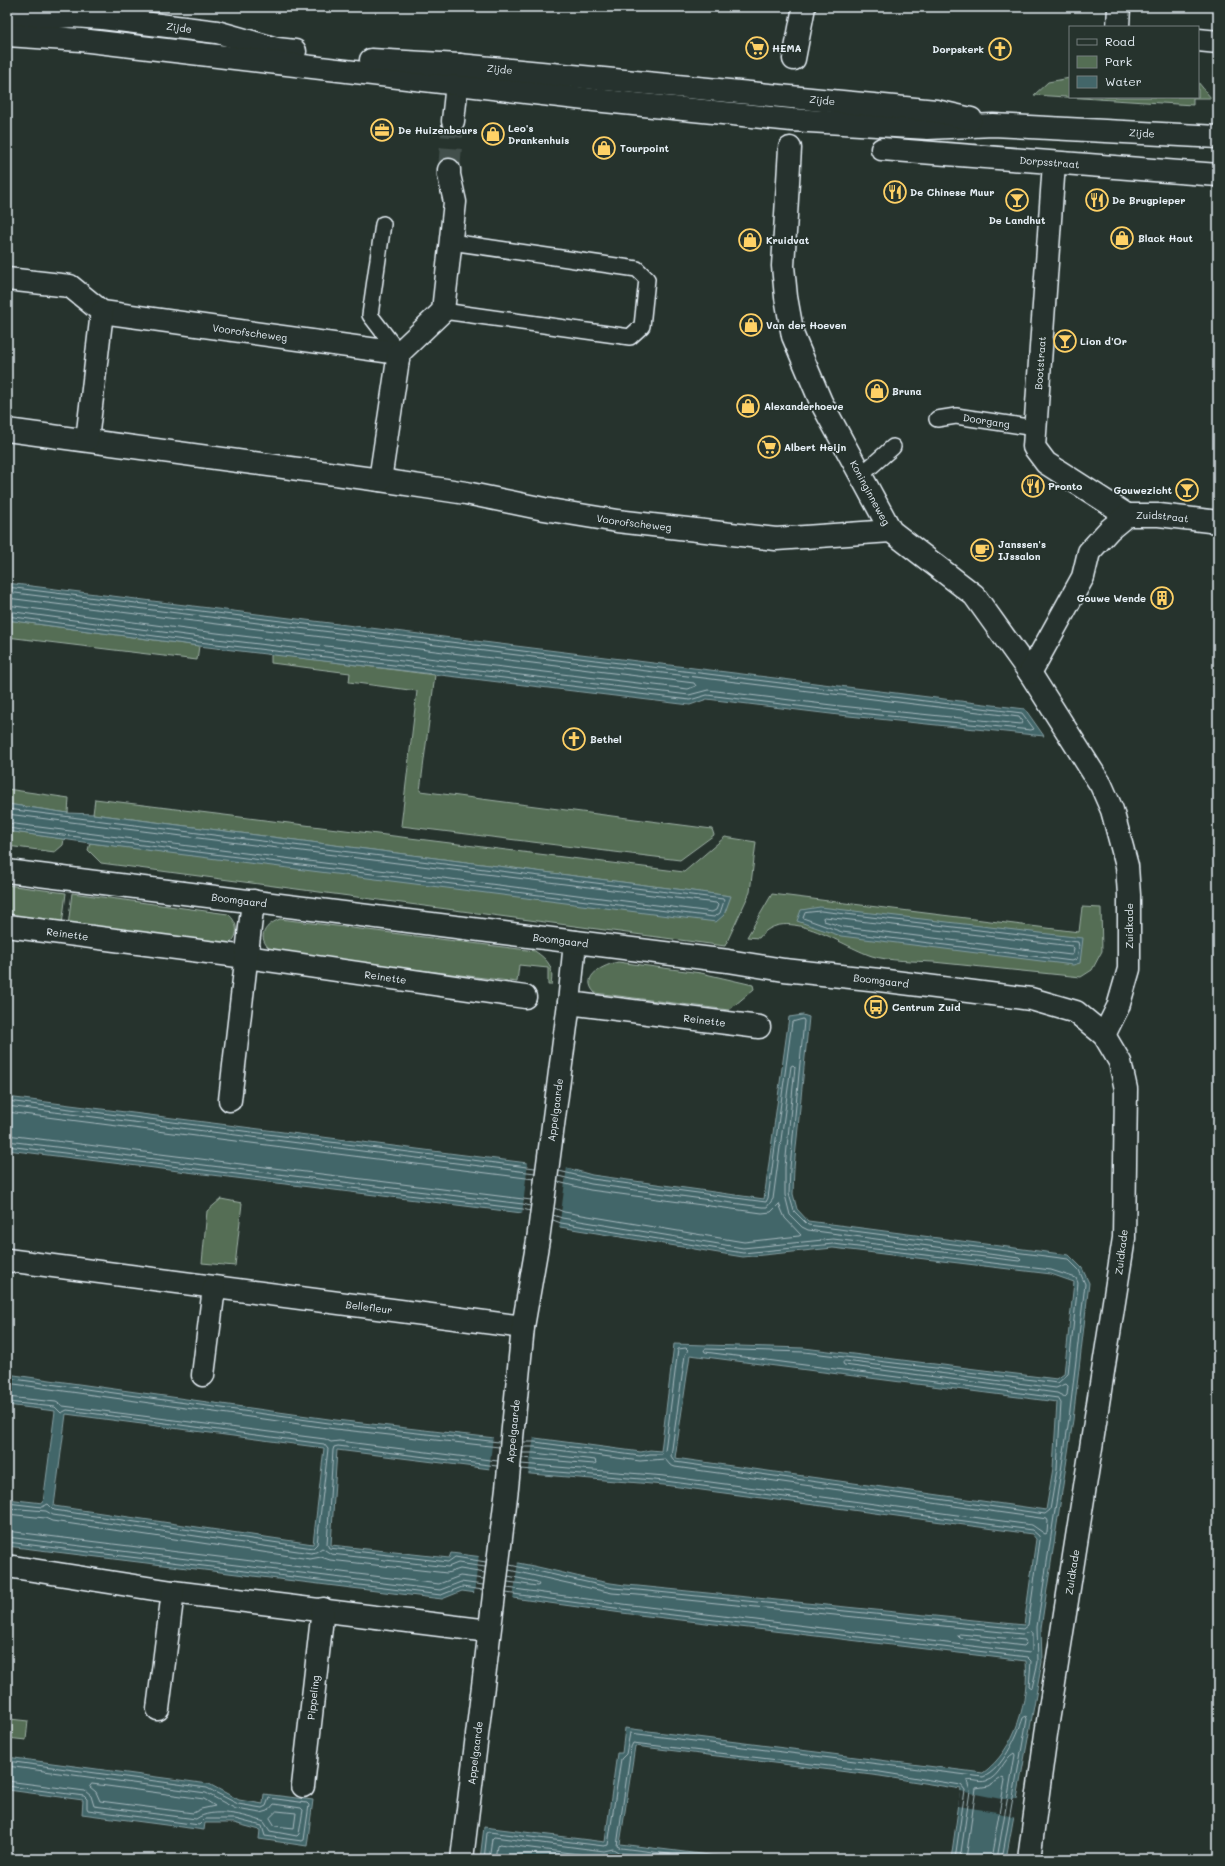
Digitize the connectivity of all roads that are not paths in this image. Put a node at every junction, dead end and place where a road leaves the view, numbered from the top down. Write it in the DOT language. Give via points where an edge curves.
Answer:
graph roads {
  1 [pos="804,7"];
  2 [pos="1119,7"];
  3 [pos="7,21"];
  4 [pos="1118,26"];
  5 [pos="7,35"];
  6 [pos="1199,40"];
  7 [pos="1218,42"];
  8 [pos="794,60"];
  9 [pos="458,75"];
  10 [pos="453,121"];
  11 [pos="1216,137"];
  12 [pos="790,148"];
  13 [pos="882,149"];
  14 [pos="1054,163"];
  15 [pos="449,170"];
  16 [pos="1218,175"];
  17 [pos="383,224"];
  18 [pos="451,242"];
  19 [pos="7,279"];
  20 [pos="443,310"];
  21 [pos="102,312"];
  22 [pos="399,353"];
  23 [pos="937,419"];
  24 [pos="1035,428"];
  25 [pos="7,430"];
  26 [pos="87,440"];
  27 [pos="893,447"];
  28 [pos="860,476"];
  29 [pos="380,480"];
  30 [pos="1127,515"];
  31 [pos="1218,522"];
  32 [pos="891,531"];
  33 [pos="1030,673"];
  34 [pos="7,871"];
  35 [pos="252,901"];
  36 [pos="7,926"];
  37 [pos="575,942"];
  38 [pos="246,957"];
  39 [pos="525,997"];
  40 [pos="569,1003"];
  41 [pos="759,1027"];
  42 [pos="1104,1035"];
  43 [pos="230,1100"];
  44 [pos="7,1260"];
  45 [pos="214,1288"];
  46 [pos="522,1327"];
  47 [pos="203,1375"];
  48 [pos="7,1566"];
  49 [pos="173,1592"];
  50 [pos="323,1609"];
  51 [pos="489,1631"];
  52 [pos="158,1709"];
  53 [pos="303,1786"];
  54 [pos="462,1859"];
  55 [pos="1029,1859"];
  1 -- 8 [label="street"];
  2 -- 4 [label="street"];
  3 -- 9 [label="street, Zijde" via="72,16 217,32 277,49"];
  5 -- 9 [label="street, Zijde"];
  6 -- 7 [label="street"];
  9 -- 10 [label="street"];
  9 -- 11 [label="street, Zijde" via="792,120 928,128 993,125"];
  12 -- 28 [label="street, Koninginneweg" via="783,266 794,336 821,402"];
  13 -- 14 [label="street, Dorpsstraat"];
  14 -- 16 [label="street, Dorpsstraat"];
  14 -- 24 [label="street, Bootstraat"];
  15 -- 18 [label="street" via="455,202"];
  17 -- 22 [label="lane" via="370,315"];
  18 -- 20 [label="street"];
  18 -- 20 [label="lane" via="638,269 647,279 642,326 630,337"];
  19 -- 21 [label="street" via="70,286"];
  20 -- 22 [label="street"];
  21 -- 22 [label="street, Voorofscheweg"];
  21 -- 26 [label="street"];
  22 -- 29 [label="street"];
  23 -- 24 [label="lane, Doorgang" via="956,416"];
  24 -- 30 [label="street, Bootstraat" via="1034,447 1046,463"];
  25 -- 26 [label="street, Voorofscheweg"];
  26 -- 29 [label="street, Voorofscheweg"];
  27 -- 28 [label="lane"];
  28 -- 32 [label="street, Koninginneweg"];
  29 -- 32 [label="street, Voorofscheweg" via="617,521 776,539"];
  30 -- 31 [label="street, Zuidstraat" via="1158,515"];
  30 -- 33 [label="street, Zuidstraat" via="1089,552 1083,577"];
  32 -- 33 [label="street, Koninginneweg" via="974,595"];
  33 -- 42 [label="street, Zuidkade" via="1101,785 1112,810 1127,866 1129,968 1118,1007"];
  34 -- 35 [label="street, Boomgaard"];
  35 -- 37 [label="street, Boomgaard"];
  35 -- 38 [label="street"];
  36 -- 38 [label="street, Reinette"];
  37 -- 40 [label="street"];
  37 -- 42 [label="street, Boomgaard" via="1031,999 1076,1012"];
  38 -- 39 [label="street, Reinette"];
  38 -- 43 [label="street"];
  40 -- 41 [label="street, Reinette"];
  40 -- 46 [label="street, Appelgaarde" via="538,1240"];
  42 -- 55 [label="street, Zuidkade" via="1120,1062 1126,1090 1124,1238 1046,1734"];
  44 -- 45 [label="street, Bellefleur"];
  45 -- 46 [label="street, Bellefleur"];
  45 -- 47 [label="street"];
  46 -- 51 [label="street, Appelgaarde" via="515,1421"];
  48 -- 49 [label="street"];
  49 -- 50 [label="street"];
  49 -- 52 [label="street"];
  50 -- 51 [label="street"];
  50 -- 53 [label="street, Pippeling"];
  51 -- 54 [label="street, Appelgaarde"];
}
